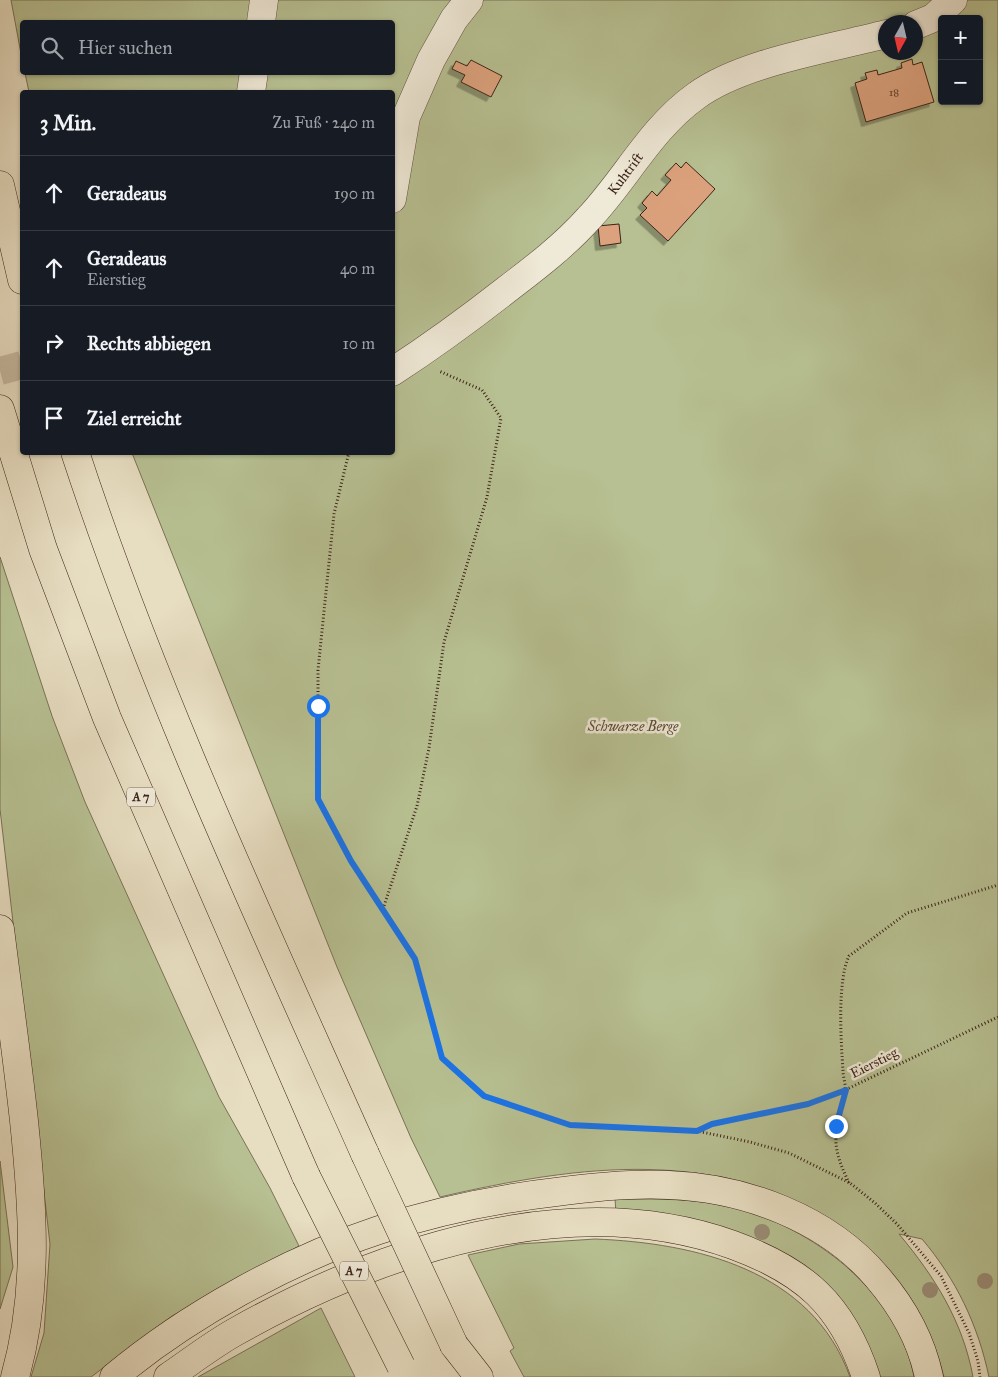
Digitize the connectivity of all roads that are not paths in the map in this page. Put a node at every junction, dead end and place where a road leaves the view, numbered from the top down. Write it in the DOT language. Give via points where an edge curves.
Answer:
graph roads {
  1 [pos="264,0"];
  2 [pos="468,0"];
  3 [pos="953,0"];
  4 [pos="261,20"];
  5 [pos="923,22"];
  6 [pos="878,36"];
  7 [pos="254,75"];
  8 [pos="251,90"];
  9 [pos="395,181"];
  10 [pos="0,185"];
  11 [pos="20,271"];
  12 [pos="395,370"];
  13 [pos="0,409"];
  14 [pos="76,455"];
  15 [pos="0,929"];
  16 [pos="454,1345"];
  17 [pos="404,1371"];
  18 [pos="15,1377"];
  19 [pos="114,1377"];
  20 [pos="168,1377"];
  21 [pos="472,1377"];
  22 [pos="479,1377"];
  23 [pos="866,1377"];
  24 [pos="929,1377"];
  1 -- 4 [label="street"];
  2 -- 9 [label="street" via="431,60 406,117"];
  3 -- 5 [label="street" via="933,18"];
  6 -- 12 [label="street, Kuhtrift" via="758,67 696,95 650,140 589,218 535,268 454,331"];
  7 -- 8 [label="street"];
  10 -- 11 [label="highway"];
  13 -- 17 [label="highway, A 7, bridge" via="44,549 107,718 306,1176"];
  14 -- 16 [label="highway, bridge" via="126,599 227,846"];
  15 -- 18 [label="highway" via="29,1170 33,1242 28,1318"];
  16 -- 21 [label="highway"];
  16 -- 22 [label="highway"];
  19 -- 24 [label="highway" via="148,1349 200,1315 289,1268 378,1230 439,1212 516,1197 610,1186 671,1184 721,1191 771,1205 847,1247 868,1267 902,1311 922,1351"];
  20 -- 23 [label="highway" via="233,1333 294,1301 391,1260 480,1236 540,1226 605,1221 662,1226 703,1234 751,1252 791,1272 821,1296 844,1324"];
}
